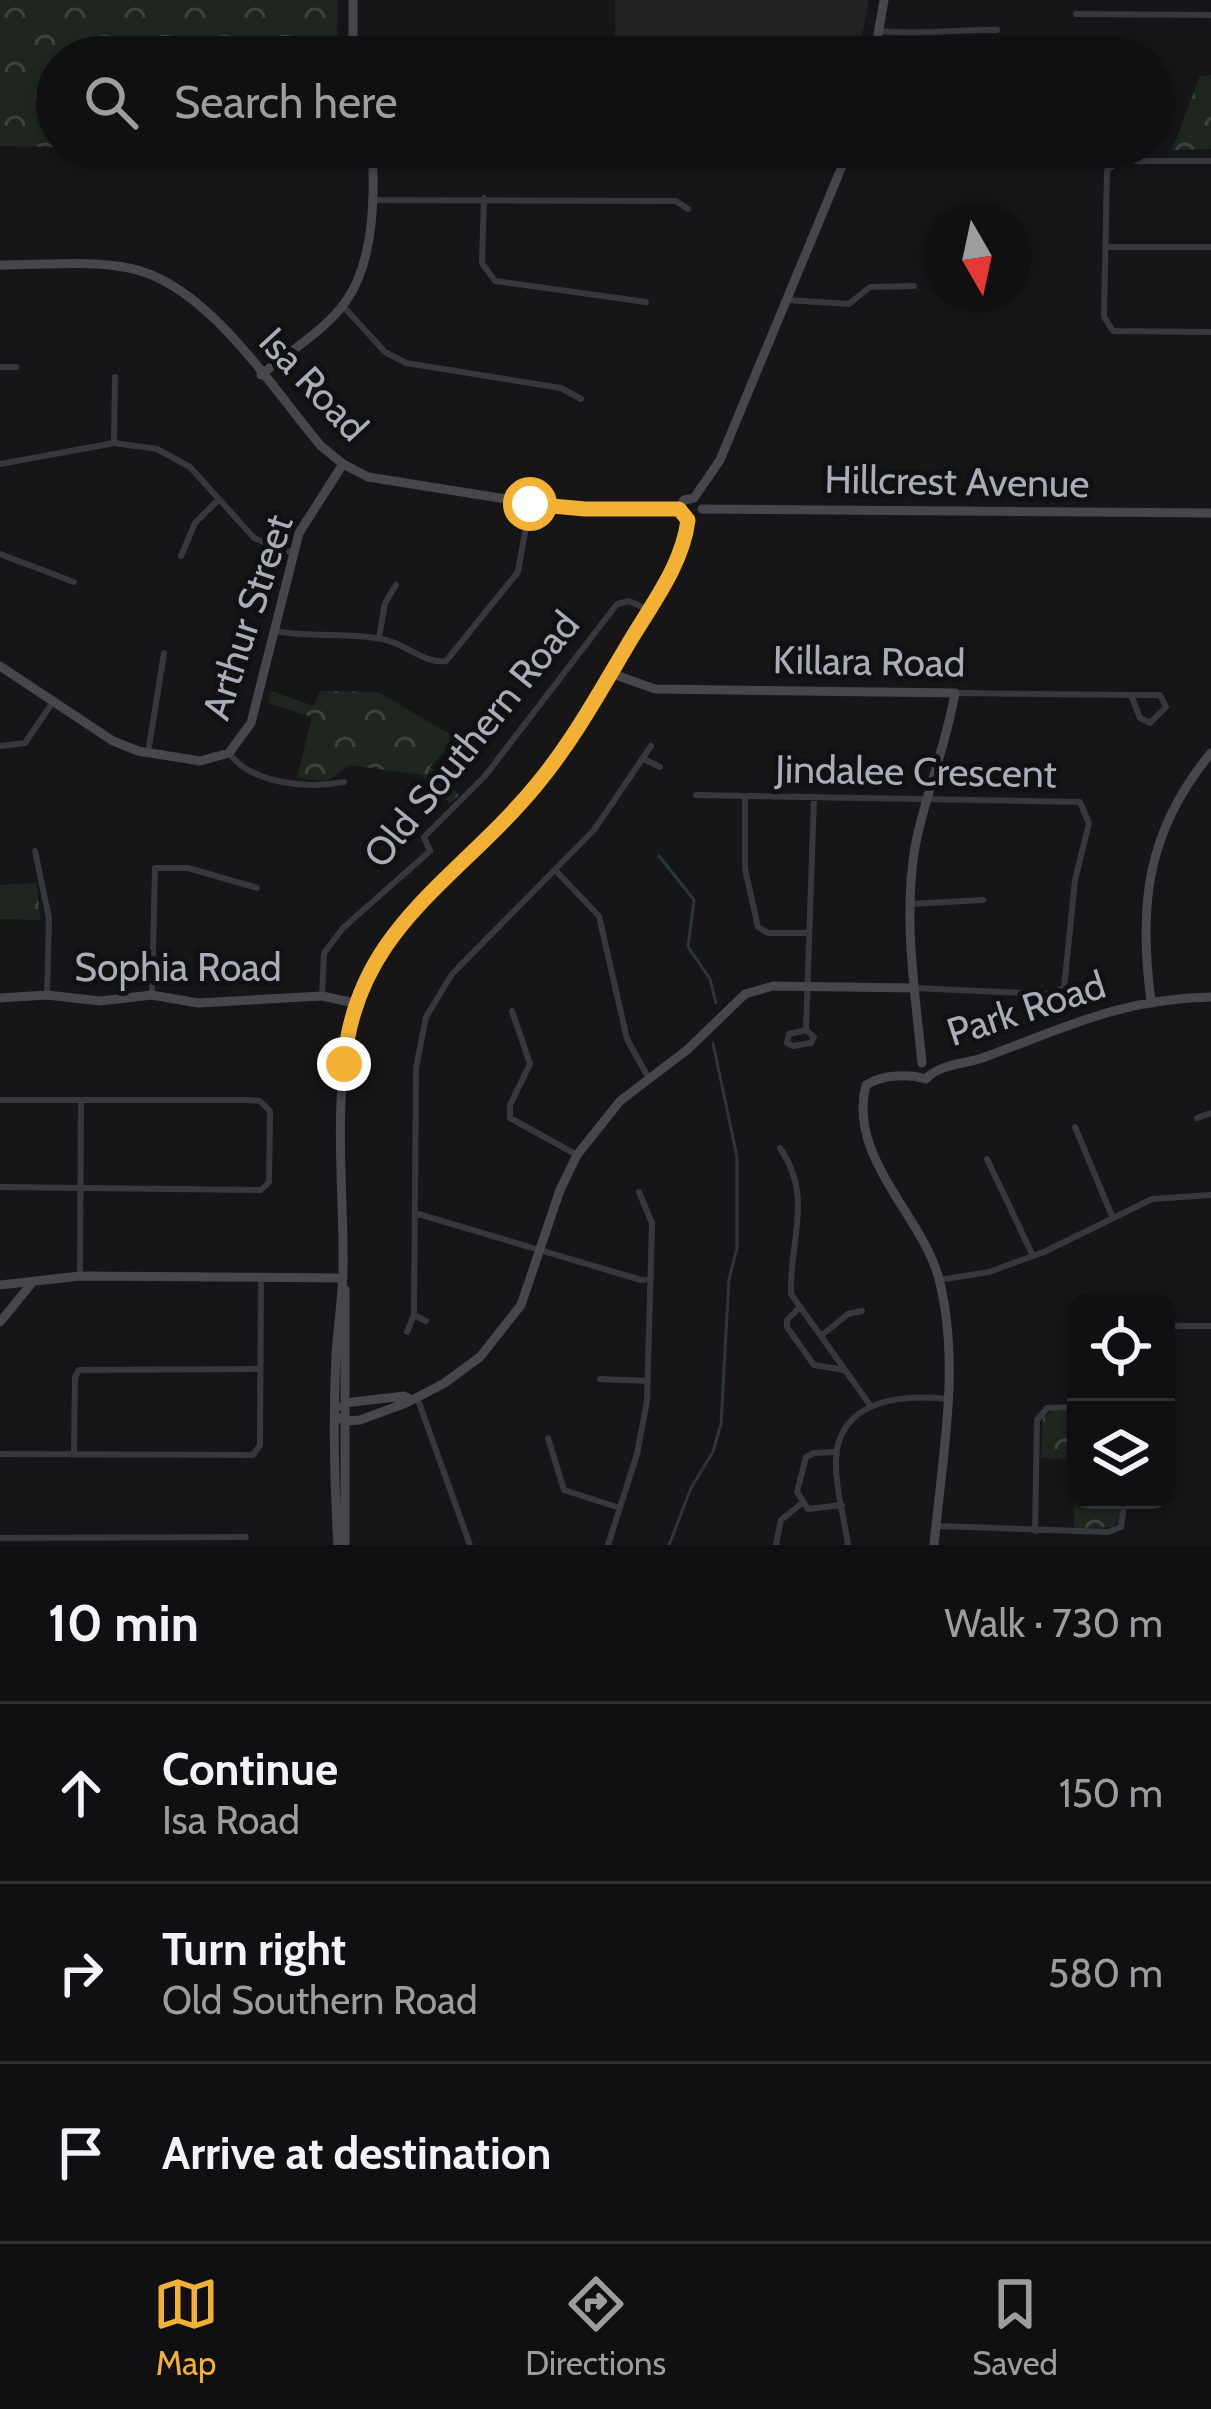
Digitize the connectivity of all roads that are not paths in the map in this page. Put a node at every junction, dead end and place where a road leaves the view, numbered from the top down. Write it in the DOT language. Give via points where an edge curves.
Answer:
graph roads {
  1 [pos="353,0"];
  2 [pos="884,0"];
  3 [pos="1076,14"];
  4 [pos="1211,15"];
  5 [pos="997,30"];
  6 [pos="879,31"];
  7 [pos="353,36"];
  8 [pos="878,36"];
  9 [pos="1211,161"];
  10 [pos="1175,162"];
  11 [pos="372,168"];
  12 [pos="841,168"];
  13 [pos="1109,168"];
  14 [pos="484,198"];
  15 [pos="371,200"];
  16 [pos="688,209"];
  17 [pos="1106,247"];
  18 [pos="1211,248"];
  19 [pos="0,265"];
  20 [pos="914,286"];
  21 [pos="787,300"];
  22 [pos="646,302"];
  23 [pos="343,306"];
  24 [pos="1211,332"];
  25 [pos="0,367"];
  26 [pos="16,367"];
  27 [pos="262,375"];
  28 [pos="115,377"];
  29 [pos="581,399"];
  30 [pos="114,443"];
  31 [pos="0,464"];
  32 [pos="343,464"];
  33 [pos="694,498"];
  34 [pos="218,500"];
  35 [pos="530,504"];
  36 [pos="679,509"];
  37 [pos="702,509"];
  38 [pos="1211,513"];
  39 [pos="688,520"];
  40 [pos="293,553"];
  41 [pos="0,554"];
  42 [pos="182,556"];
  43 [pos="74,582"];
  44 [pos="397,585"];
  45 [pos="649,610"];
  46 [pos="274,631"];
  47 [pos="379,638"];
  48 [pos="164,653"];
  49 [pos="0,665"];
  50 [pos="610,673"];
  51 [pos="955,693"];
  52 [pos="1131,694"];
  53 [pos="53,702"];
  54 [pos="0,746"];
  55 [pos="651,746"];
  56 [pos="148,753"];
  57 [pos="229,753"];
  58 [pos="1211,753"];
  59 [pos="644,759"];
  60 [pos="660,767"];
  61 [pos="344,782"];
  62 [pos="696,795"];
  63 [pos="745,796"];
  64 [pos="814,796"];
  65 [pos="926,800"];
  66 [pos="35,851"];
  67 [pos="556,871"];
  68 [pos="257,888"];
  69 [pos="983,900"];
  70 [pos="910,904"];
  71 [pos="809,933"];
  72 [pos="808,988"];
  73 [pos="914,988"];
  74 [pos="46,994"];
  75 [pos="152,995"];
  76 [pos="322,996"];
  77 [pos="1211,997"];
  78 [pos="0,998"];
  79 [pos="1150,1001"];
  80 [pos="355,1003"];
  81 [pos="512,1011"];
  82 [pos="806,1030"];
  83 [pos="919,1068"];
  84 [pos="647,1077"];
  85 [pos="0,1100"];
  86 [pos="81,1101"];
  87 [pos="1211,1113"];
  88 [pos="1197,1118"];
  89 [pos="1076,1127"];
  90 [pos="780,1148"];
  91 [pos="577,1155"];
  92 [pos="987,1159"];
  93 [pos="0,1187"];
  94 [pos="80,1187"];
  95 [pos="640,1192"];
  96 [pos="1211,1195"];
  97 [pos="416,1213"];
  98 [pos="1112,1216"];
  99 [pos="541,1250"];
  100 [pos="1033,1256"];
  101 [pos="80,1276"];
  102 [pos="261,1278"];
  103 [pos="343,1279"];
  104 [pos="651,1279"];
  105 [pos="939,1280"];
  106 [pos="32,1283"];
  107 [pos="3,1286"];
  108 [pos="14,1301"];
  109 [pos="800,1308"];
  110 [pos="862,1311"];
  111 [pos="2,1316"];
  112 [pos="414,1316"];
  113 [pos="426,1321"];
  114 [pos="1175,1326"];
  115 [pos="1211,1326"];
  116 [pos="407,1332"];
  117 [pos="821,1335"];
  118 [pos="260,1369"];
  119 [pos="844,1370"];
  120 [pos="600,1379"];
  121 [pos="648,1381"];
  122 [pos="414,1398"];
  123 [pos="946,1399"];
  124 [pos="345,1402"];
  125 [pos="870,1405"];
  126 [pos="1067,1407"];
  127 [pos="340,1418"];
  128 [pos="548,1438"];
  129 [pos="836,1452"];
  130 [pos="0,1454"];
  131 [pos="74,1454"];
  132 [pos="802,1503"];
  133 [pos="842,1505"];
  134 [pos="620,1508"];
  135 [pos="1125,1509"];
  136 [pos="936,1526"];
  137 [pos="1035,1531"];
  138 [pos="247,1537"];
  139 [pos="0,1538"];
  140 [pos="341,1545"];
  141 [pos="470,1545"];
  142 [pos="608,1545"];
  143 [pos="776,1545"];
  144 [pos="848,1545"];
  145 [pos="934,1545"];
  1 -- 7 [label="street"];
  2 -- 6 [label="street"];
  3 -- 4 [label="street"];
  5 -- 6 [label="street"];
  6 -- 8 [label="street"];
  9 -- 10 [label="street"];
  11 -- 15 [label="street"];
  12 -- 21 [label="street"];
  13 -- 17 [label="street"];
  14 -- 15 [label="street"];
  14 -- 16 [label="street" via="676,201"];
  14 -- 22 [label="street" via="482,263 495,280"];
  15 -- 23 [label="street" via="362,267"];
  17 -- 18 [label="street"];
  17 -- 24 [label="street" via="1104,317 1113,332"];
  19 -- 27 [label="street, Isa Road" via="106,266 156,276 201,304"];
  20 -- 21 [label="street" via="870,287 849,304"];
  21 -- 33 [label="street" via="720,460"];
  23 -- 27 [label="street"];
  23 -- 29 [label="street" via="406,363 561,388"];
  25 -- 26 [label="street"];
  27 -- 32 [label="street, Isa Road"];
  28 -- 30 [label="street"];
  30 -- 31 [label="street"];
  30 -- 34 [label="street" via="175,457"];
  32 -- 35 [label="street, Isa Road" via="375,479"];
  32 -- 40 [label="street, Arthur Street"];
  33 -- 36 [label="street"];
  33 -- 37 [label="street"];
  34 -- 40 [label="street" via="254,538"];
  34 -- 42 [label="street" via="195,523"];
  35 -- 36 [label="street, Isa Road"];
  35 -- 47 [label="street" via="518,572 452,657 430,660"];
  36 -- 39 [label="street"];
  37 -- 38 [label="street, Hillcrest Avenue"];
  37 -- 39 [label="street"];
  39 -- 45 [label="street, Old Southern Road"];
  40 -- 46 [label="street, Arthur Street"];
  41 -- 43 [label="street"];
  44 -- 47 [label="street"];
  45 -- 50 [label="street, Old Southern Road"];
  45 -- 76 [label="street, Old Southern Road" via="616,604 485,776 424,837 430,851 324,952"];
  46 -- 47 [label="street"];
  46 -- 57 [label="street, Arthur Street" via="251,723"];
  48 -- 56 [label="street"];
  49 -- 53 [label="street, Arthur Street"];
  50 -- 51 [label="street, Killara Road" via="655,689"];
  50 -- 80 [label="street, Old Southern Road" via="538,784 388,940"];
  51 -- 52 [label="street, Killara Road"];
  51 -- 65 [label="street"];
  52 -- 52 [label="street, Killara Road" via="1160,694 1166,707 1150,723"];
  53 -- 54 [label="street" via="35,734"];
  53 -- 56 [label="street, Arthur Street"];
  55 -- 59 [label="street"];
  56 -- 57 [label="street, Arthur Street" via="200,761"];
  57 -- 61 [label="street" via="249,774"];
  58 -- 79 [label="street" via="1173,808 1149,877"];
  59 -- 60 [label="street"];
  59 -- 67 [label="street"];
  62 -- 63 [label="street, Jindalee Crescent"];
  63 -- 64 [label="street, Jindalee Crescent"];
  63 -- 71 [label="street" via="744,857 758,927"];
  64 -- 65 [label="street, Jindalee Crescent"];
  64 -- 71 [label="street"];
  65 -- 70 [label="street"];
  65 -- 73 [label="street, Jindalee Crescent" via="1075,800 1089,823 1064,988"];
  66 -- 74 [label="street" via="49,918"];
  67 -- 84 [label="street" via="599,916 627,1039"];
  67 -- 97 [label="street" via="452,974 426,1016 416,1068"];
  68 -- 75 [label="street" via="188,868 154,868"];
  69 -- 70 [label="street"];
  70 -- 73 [label="street"];
  71 -- 72 [label="street"];
  72 -- 73 [label="street"];
  72 -- 82 [label="street"];
  72 -- 84 [label="street" via="753,989"];
  73 -- 83 [label="street"];
  74 -- 75 [label="street, Sophia Road" via="100,1001"];
  74 -- 78 [label="street, Sophia Road"];
  75 -- 76 [label="street, Sophia Road" via="193,1003"];
  76 -- 80 [label="street, Sophia Road"];
  77 -- 79 [label="street, Park Road"];
  79 -- 83 [label="street, Park Road" via="1080,1018 922,1079"];
  80 -- 103 [label="street, Old Southern Road" via="344,1064"];
  81 -- 91 [label="street" via="530,1064 509,1114"];
  83 -- 105 [label="street, Park Road" via="866,1085 864,1115 873,1153"];
  84 -- 91 [label="street"];
  85 -- 86 [label="street"];
  86 -- 94 [label="street"];
  86 -- 94 [label="street" via="267,1106 267,1187"];
  87 -- 88 [label="street"];
  89 -- 98 [label="street"];
  90 -- 109 [label="street" via="797,1190 790,1284"];
  91 -- 99 [label="street"];
  92 -- 100 [label="street"];
  93 -- 94 [label="street"];
  94 -- 101 [label="street"];
  95 -- 104 [label="street" via="652,1223"];
  96 -- 98 [label="street" via="1152,1199"];
  97 -- 99 [label="street"];
  97 -- 112 [label="street"];
  98 -- 100 [label="street"];
  99 -- 104 [label="street"];
  99 -- 122 [label="street" via="521,1305 494,1342 456,1376"];
  100 -- 105 [label="street"];
  101 -- 102 [label="street"];
  101 -- 106 [label="street"];
  102 -- 103 [label="street"];
  102 -- 118 [label="street"];
  103 -- 124 [label="street, Old Southern Road"];
  103 -- 127 [label="street, Old Southern Road"];
  104 -- 121 [label="street"];
  105 -- 123 [label="street" via="949,1328"];
  106 -- 107 [label="street"];
  106 -- 108 [label="street"];
  107 -- 108 [label="street"];
  108 -- 111 [label="street"];
  109 -- 117 [label="street"];
  109 -- 119 [label="street" via="787,1327 814,1365"];
  110 -- 117 [label="street"];
  112 -- 113 [label="street"];
  112 -- 116 [label="street"];
  114 -- 115 [label="street"];
  117 -- 119 [label="street"];
  118 -- 131 [label="street" via="79,1370"];
  118 -- 131 [label="street" via="260,1445 253,1455"];
  119 -- 125 [label="street"];
  120 -- 121 [label="street"];
  121 -- 134 [label="street"];
  122 -- 124 [label="street"];
  122 -- 127 [label="street" via="379,1414"];
  122 -- 141 [label="street"];
  123 -- 125 [label="street" via="893,1397"];
  123 -- 136 [label="street"];
  124 -- 127 [label="street"];
  125 -- 129 [label="street"];
  126 -- 137 [label="street" via="1047,1408 1037,1420"];
  127 -- 140 [label="street, Old Southern Road"];
  128 -- 134 [label="street" via="564,1490"];
  129 -- 132 [label="street" via="806,1457"];
  129 -- 133 [label="street"];
  130 -- 131 [label="street"];
  132 -- 133 [label="street"];
  132 -- 143 [label="street" via="781,1520"];
  133 -- 144 [label="street"];
  134 -- 142 [label="street"];
  135 -- 137 [label="street" via="1115,1530"];
  136 -- 137 [label="street"];
  136 -- 145 [label="street"];
  138 -- 139 [label="street"];
}
